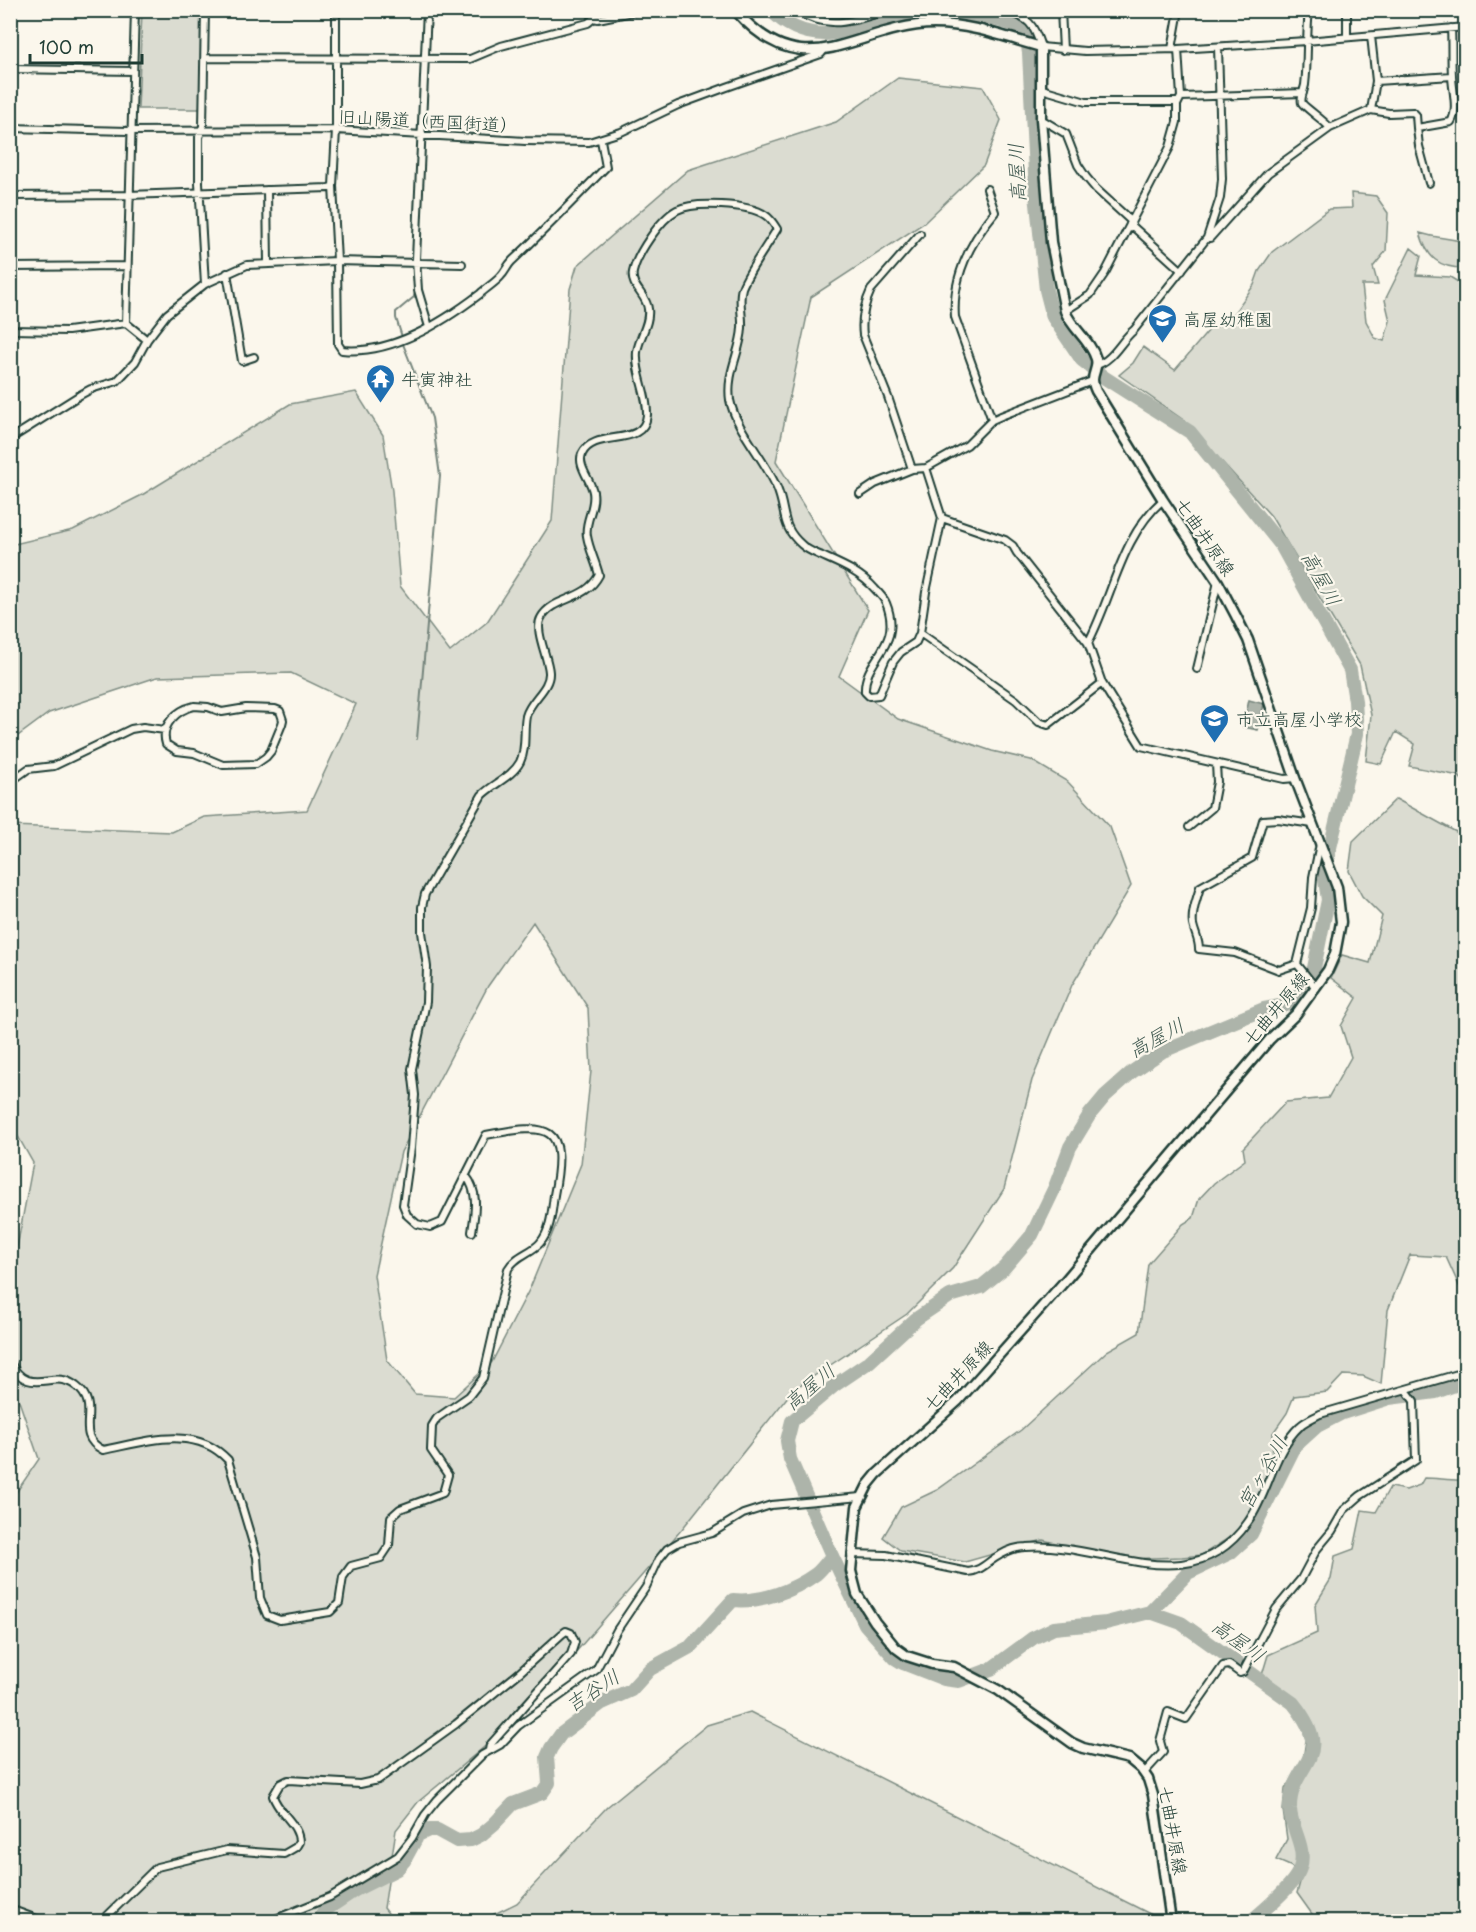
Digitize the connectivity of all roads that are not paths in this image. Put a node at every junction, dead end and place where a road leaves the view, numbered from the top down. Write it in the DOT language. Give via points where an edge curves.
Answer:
graph roads {
  1 [pos="135,10"];
  2 [pos="205,10"];
  3 [pos="336,10"];
  4 [pos="427,10"];
  5 [pos="591,10"];
  6 [pos="642,10"];
  7 [pos="795,10"];
  8 [pos="888,10"];
  9 [pos="1007,10"];
  10 [pos="1060,10"];
  11 [pos="1179,10"];
  12 [pos="1309,10"];
  13 [pos="1347,10"];
  14 [pos="735,11"];
  15 [pos="1021,13"];
  16 [pos="594,18"];
  17 [pos="1466,27"];
  18 [pos="1451,28"];
  19 [pos="1371,36"];
  20 [pos="1347,38"];
  21 [pos="1306,41"];
  22 [pos="1039,46"];
  23 [pos="1218,47"];
  24 [pos="825,49"];
  25 [pos="1175,49"];
  26 [pos="1064,50"];
  27 [pos="205,58"];
  28 [pos="336,59"];
  29 [pos="426,60"];
  30 [pos="10,69"];
  31 [pos="133,70"];
  32 [pos="1452,76"];
  33 [pos="1376,81"];
  34 [pos="1042,89"];
  35 [pos="1303,93"];
  36 [pos="1220,97"];
  37 [pos="1180,100"];
  38 [pos="1371,111"];
  39 [pos="1041,119"];
  40 [pos="10,128"];
  41 [pos="1330,128"];
  42 [pos="1417,128"];
  43 [pos="132,130"];
  44 [pos="201,130"];
  45 [pos="336,130"];
  46 [pos="422,135"];
  47 [pos="601,140"];
  48 [pos="1430,183"];
  49 [pos="333,186"];
  50 [pos="267,189"];
  51 [pos="987,189"];
  52 [pos="200,192"];
  53 [pos="129,195"];
  54 [pos="10,196"];
  55 [pos="1130,223"];
  56 [pos="920,234"];
  57 [pos="1207,238"];
  58 [pos="337,261"];
  59 [pos="417,262"];
  60 [pos="268,263"];
  61 [pos="462,264"];
  62 [pos="126,266"];
  63 [pos="10,267"];
  64 [pos="1182,271"];
  65 [pos="227,273"];
  66 [pos="205,284"];
  67 [pos="1065,311"];
  68 [pos="126,323"];
  69 [pos="429,327"];
  70 [pos="10,330"];
  71 [pos="147,340"];
  72 [pos="254,357"];
  73 [pos="1096,365"];
  74 [pos="1092,378"];
  75 [pos="992,420"];
  76 [pos="10,440"];
  77 [pos="926,468"];
  78 [pos="912,469"];
  79 [pos="860,494"];
  80 [pos="1162,500"];
  81 [pos="942,518"];
  82 [pos="1218,582"];
  83 [pos="920,633"];
  84 [pos="1088,643"];
  85 [pos="1197,669"];
  86 [pos="1102,683"];
  87 [pos="165,730"];
  88 [pos="1216,764"];
  89 [pos="1294,778"];
  90 [pos="10,782"];
  91 [pos="1313,824"];
  92 [pos="1189,827"];
  93 [pos="1320,844"];
  94 [pos="1299,967"];
  95 [pos="1314,986"];
  96 [pos="466,1176"];
  97 [pos="472,1232"];
  98 [pos="10,1362"];
  99 [pos="1466,1369"];
  100 [pos="1407,1391"];
  101 [pos="861,1497"];
  102 [pos="851,1554"];
  103 [pos="489,1750"];
  104 [pos="1144,1773"];
  105 [pos="10,1910"];
  106 [pos="45,1922"];
  107 [pos="101,1922"];
  108 [pos="268,1922"];
  109 [pos="1171,1922"];
  1 -- 31 [label="street"];
  2 -- 27 [label="street"];
  3 -- 28 [label="street"];
  4 -- 29 [label="street"];
  5 -- 16 [label="street"];
  6 -- 16 [label="street"];
  7 -- 8 [label="street" via="827,23 854,21"];
  9 -- 15 [label="street"];
  10 -- 26 [label="street"];
  11 -- 25 [label="street"];
  12 -- 21 [label="street"];
  13 -- 20 [label="street"];
  14 -- 24 [label="main road" via="754,30 780,46"];
  15 -- 22 [label="street" via="1032,26"];
  16 -- 29 [label="street" via="470,59"];
  17 -- 18 [label="street"];
  18 -- 19 [label="street"];
  18 -- 32 [label="street"];
  19 -- 20 [label="street"];
  19 -- 33 [label="street"];
  20 -- 21 [label="street"];
  21 -- 23 [label="street"];
  21 -- 35 [label="street"];
  22 -- 24 [label="main road" via="973,28 932,24 909,26"];
  22 -- 26 [label="street"];
  22 -- 34 [label="main road"];
  23 -- 25 [label="street"];
  23 -- 36 [label="street"];
  24 -- 47 [label="street, 旧山陽道（西国街道）" via="821,54 678,105"];
  25 -- 26 [label="street"];
  25 -- 37 [label="street"];
  27 -- 28 [label="street"];
  27 -- 44 [label="street"];
  28 -- 29 [label="street"];
  28 -- 45 [label="street"];
  29 -- 46 [label="street"];
  30 -- 31 [label="street"];
  31 -- 43 [label="street"];
  32 -- 33 [label="street"];
  32 -- 42 [label="street" via="1453,120"];
  33 -- 38 [label="street"];
  34 -- 37 [label="street" via="1086,102"];
  34 -- 39 [label="main road"];
  35 -- 36 [label="street"];
  35 -- 41 [label="street" via="1303,105"];
  36 -- 37 [label="street"];
  36 -- 57 [label="street" via="1222,179"];
  37 -- 55 [label="street" via="1170,147"];
  38 -- 41 [label="street"];
  38 -- 42 [label="street" via="1413,112"];
  39 -- 55 [label="street" via="1066,134 1086,177"];
  39 -- 67 [label="main road" via="1051,242"];
  40 -- 43 [label="street, 旧山陽道（西国街道）"];
  41 -- 57 [label="street" via="1268,173"];
  42 -- 48 [label="street"];
  43 -- 44 [label="street, 旧山陽道（西国街道）"];
  43 -- 53 [label="street"];
  44 -- 45 [label="street, 旧山陽道（西国街道）"];
  44 -- 52 [label="street"];
  45 -- 46 [label="street, 旧山陽道（西国街道）"];
  45 -- 49 [label="street"];
  46 -- 47 [label="street, 旧山陽道（西国街道）" via="562,142"];
  46 -- 59 [label="street"];
  47 -- 69 [label="street" via="606,167 509,264 501,277"];
  49 -- 50 [label="street"];
  49 -- 58 [label="street"];
  50 -- 52 [label="street"];
  50 -- 60 [label="street"];
  51 -- 75 [label="street" via="996,212 970,249 954,303 955,317"];
  52 -- 53 [label="street"];
  52 -- 66 [label="street"];
  53 -- 54 [label="street"];
  53 -- 62 [label="street"];
  55 -- 64 [label="street"];
  55 -- 67 [label="street" via="1090,295"];
  56 -- 78 [label="street" via="871,290 861,325"];
  57 -- 64 [label="street"];
  58 -- 59 [label="street"];
  58 -- 60 [label="street"];
  58 -- 69 [label="street" via="338,344 342,350 366,351"];
  59 -- 61 [label="street"];
  59 -- 69 [label="street" via="418,290"];
  60 -- 65 [label="street" via="247,265"];
  62 -- 63 [label="street"];
  62 -- 68 [label="street"];
  64 -- 73 [label="street" via="1106,361"];
  65 -- 66 [label="street"];
  65 -- 72 [label="street" via="242,361"];
  66 -- 71 [label="street" via="167,314"];
  67 -- 73 [label="main road" via="1093,353"];
  68 -- 70 [label="street" via="68,331"];
  68 -- 71 [label="street"];
  71 -- 76 [label="street" via="135,362 117,381 80,394"];
  73 -- 74 [label="main road"];
  74 -- 75 [label="street"];
  74 -- 80 [label="main road, 七曲井原線" via="1096,391"];
  75 -- 77 [label="street" via="967,445"];
  77 -- 78 [label="street"];
  77 -- 81 [label="street"];
  78 -- 79 [label="street"];
  80 -- 82 [label="main road, 七曲井原線"];
  80 -- 84 [label="street" via="1140,525"];
  81 -- 83 [label="street"];
  81 -- 84 [label="street" via="1014,546"];
  82 -- 85 [label="street"];
  82 -- 89 [label="main road, 七曲井原線" via="1248,640"];
  83 -- 86 [label="street" via="1048,725"];
  83 -- 96 [label="street" via="916,642 893,662 879,695 869,696 864,686 891,630 885,600 853,569 805,548 794,538 787,528 777,489 730,400 732,366 742,329 742,288 777,229 764,214 739,206 706,204 678,209 652,234 632,275 648,305 649,315 637,354 647,417 642,428 632,435 597,442 586,447 581,456 594,504 586,535 599,575 586,591 548,608 540,619 549,676 526,716 520,762 482,795 425,894 422,907 426,1002 412,1069 415,1095 403,1205 407,1215 417,1224 430,1227 442,1222"];
  84 -- 86 [label="street"];
  86 -- 88 [label="street" via="1141,746"];
  87 -- 87 [label="street" via="166,744 177,751 223,765 250,765 269,754 283,720 275,709 222,712 194,706 178,712"];
  87 -- 90 [label="street" via="131,729 54,766 28,769"];
  88 -- 89 [label="street"];
  88 -- 92 [label="street" via="1212,808"];
  89 -- 91 [label="main road, 七曲井原線"];
  91 -- 93 [label="main road, 七曲井原線"];
  91 -- 94 [label="street" via="1263,820 1252,858 1200,887 1193,911 1199,949 1235,953 1279,970"];
  93 -- 94 [label="street"];
  93 -- 95 [label="main road, 七曲井原線" via="1337,887 1341,922 1335,954"];
  94 -- 95 [label="street"];
  95 -- 101 [label="main road, 七曲井原線" via="1296,1014 1270,1039 966,1393 877,1474"];
  96 -- 97 [label="street" via="474,1192"];
  96 -- 98 [label="street" via="486,1135 544,1130 555,1137 559,1146 559,1173 547,1232 540,1243 508,1269 483,1378 469,1396 437,1418 432,1426 430,1450 448,1475 443,1493 400,1509 392,1517 388,1546 381,1558 351,1566 343,1576 339,1603 330,1612 280,1620 267,1615 260,1598 257,1557 228,1460 217,1448 195,1440 168,1438 103,1450 88,1437 90,1406 76,1385 62,1379 30,1382"];
  99 -- 100 [label="street"];
  100 -- 102 [label="street" via="1320,1414 1300,1425 1277,1461 1253,1514 1236,1537 1223,1549 1183,1564 1160,1566 1045,1546 999,1555 968,1572 886,1555"];
  100 -- 104 [label="street" via="1414,1401 1416,1460 1344,1510 1301,1579 1276,1609 1243,1672 1223,1666 1186,1719 1168,1712 1160,1741 1163,1752"];
  101 -- 102 [label="main road, 七曲井原線"];
  101 -- 103 [label="street" via="771,1505 667,1549 596,1670"];
  102 -- 104 [label="main road, 七曲井原線" via="857,1594 896,1648 916,1660 954,1667 1009,1697 1072,1743 1129,1759"];
  103 -- 107 [label="street" via="571,1654 575,1642 571,1633 562,1634 456,1724 378,1780 360,1784 288,1780 280,1784 273,1796 275,1804 299,1838 291,1850 284,1854 227,1850 157,1867"];
  103 -- 108 [label="street" via="424,1815 398,1856 317,1904"];
  104 -- 109 [label="main road, 七曲井原線" via="1153,1795"];
  105 -- 106 [label="street"];
}
